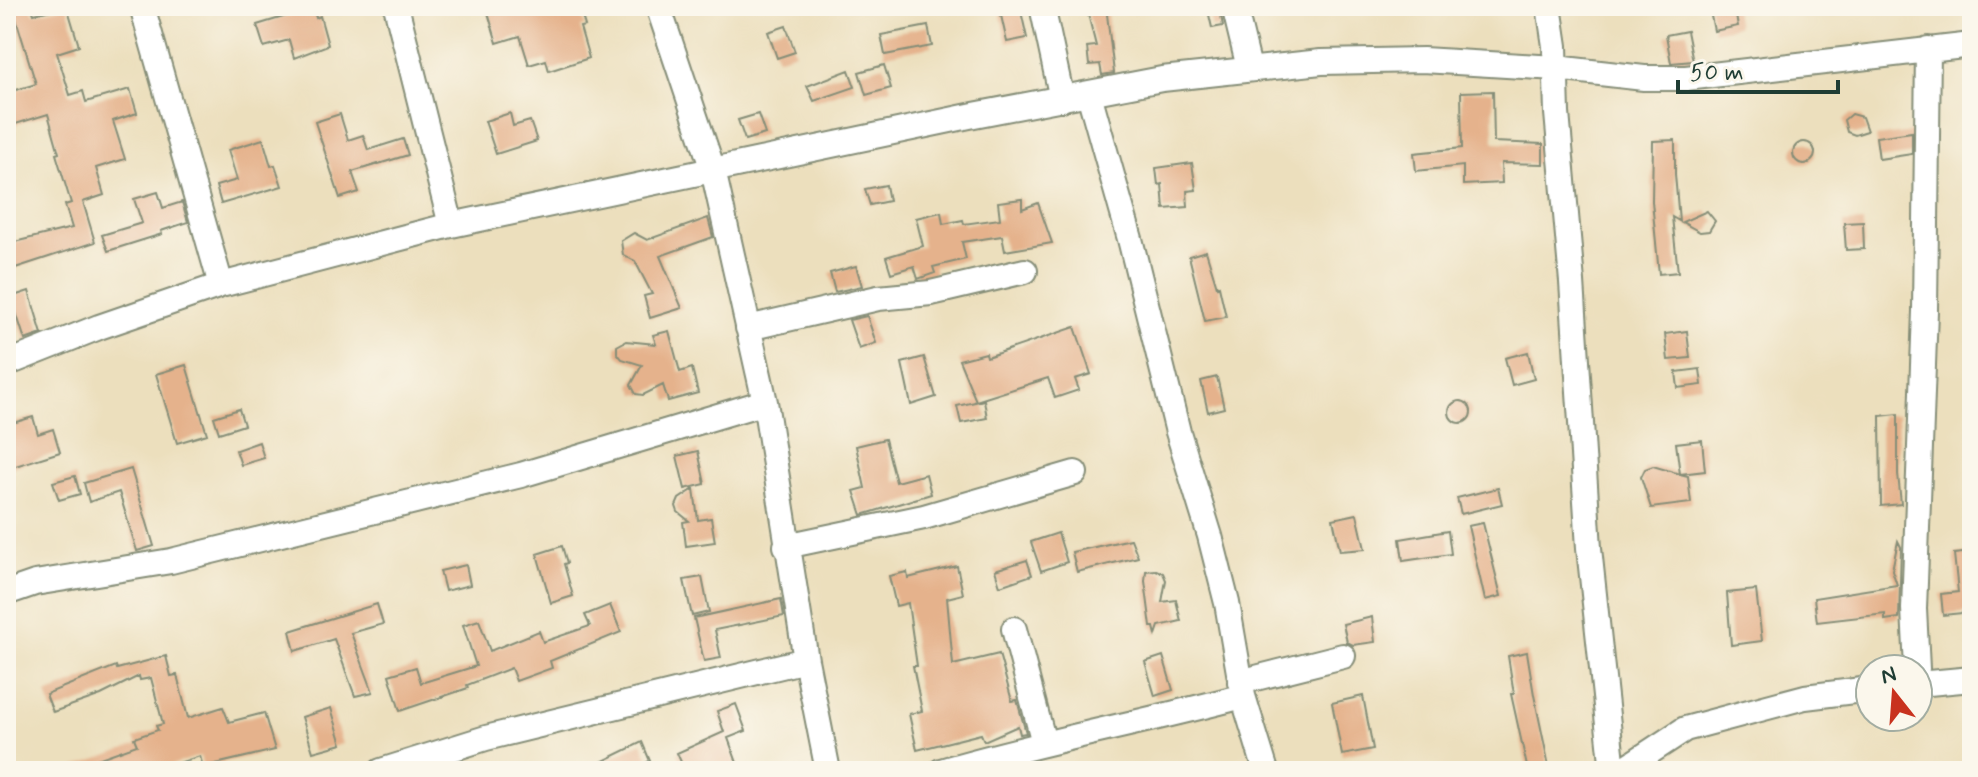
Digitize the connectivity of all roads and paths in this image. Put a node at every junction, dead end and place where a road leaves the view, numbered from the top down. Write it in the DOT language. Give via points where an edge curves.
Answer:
graph roads {
  1 [pos="142,6"];
  2 [pos="396,6"];
  3 [pos="658,6"];
  4 [pos="1042,6"];
  5 [pos="1234,6"];
  6 [pos="1549,6"];
  7 [pos="1972,45"];
  8 [pos="1928,49"];
  9 [pos="1249,68"];
  10 [pos="1556,68"];
  11 [pos="1089,94"];
  12 [pos="1062,99"];
  13 [pos="713,170"];
  14 [pos="451,225"];
  15 [pos="1025,271"];
  16 [pos="221,285"];
  17 [pos="748,328"];
  18 [pos="8,358"];
  19 [pos="765,402"];
  20 [pos="1075,473"];
  21 [pos="786,546"];
  22 [pos="6,593"];
  23 [pos="1014,629"];
  24 [pos="1916,653"];
  25 [pos="1343,656"];
  26 [pos="806,660"];
  27 [pos="1972,679"];
  28 [pos="1934,683"];
  29 [pos="1242,689"];
  30 [pos="1854,691"];
  31 [pos="1044,743"];
  32 [pos="381,771"];
  33 [pos="828,771"];
  34 [pos="941,771"];
  35 [pos="1266,771"];
  36 [pos="1613,771"];
  37 [pos="1621,771"];
  1 -- 16 [label="street"];
  2 -- 14 [label="street"];
  3 -- 13 [label="street"];
  4 -- 12 [label="street"];
  5 -- 9 [label="street"];
  6 -- 10 [label="street"];
  7 -- 8 [label="street"];
  8 -- 10 [label="street" via="1686,78"];
  8 -- 24 [label="street"];
  9 -- 10 [label="street" via="1423,60"];
  9 -- 11 [label="street"];
  10 -- 36 [label="street" via="1589,548"];
  11 -- 12 [label="street"];
  11 -- 29 [label="street" via="1210,536"];
  12 -- 13 [label="street"];
  13 -- 14 [label="street"];
  13 -- 17 [label="street"];
  14 -- 16 [label="street"];
  15 -- 17 [label="street"];
  16 -- 18 [label="street"];
  17 -- 19 [label="street"];
  19 -- 21 [label="street"];
  19 -- 22 [label="street" via="491,482 171,561 35,583"];
  20 -- 21 [label="street" via="924,517"];
  21 -- 26 [label="street"];
  23 -- 31 [label="street"];
  25 -- 29 [label="street"];
  26 -- 32 [label="street" via="486,738"];
  26 -- 33 [label="street"];
  27 -- 28 [label="street"];
  29 -- 31 [label="street" via="1152,720"];
  29 -- 35 [label="street"];
  30 -- 37 [label="street" via="1805,697 1685,729"];
  31 -- 34 [label="street"];
}
